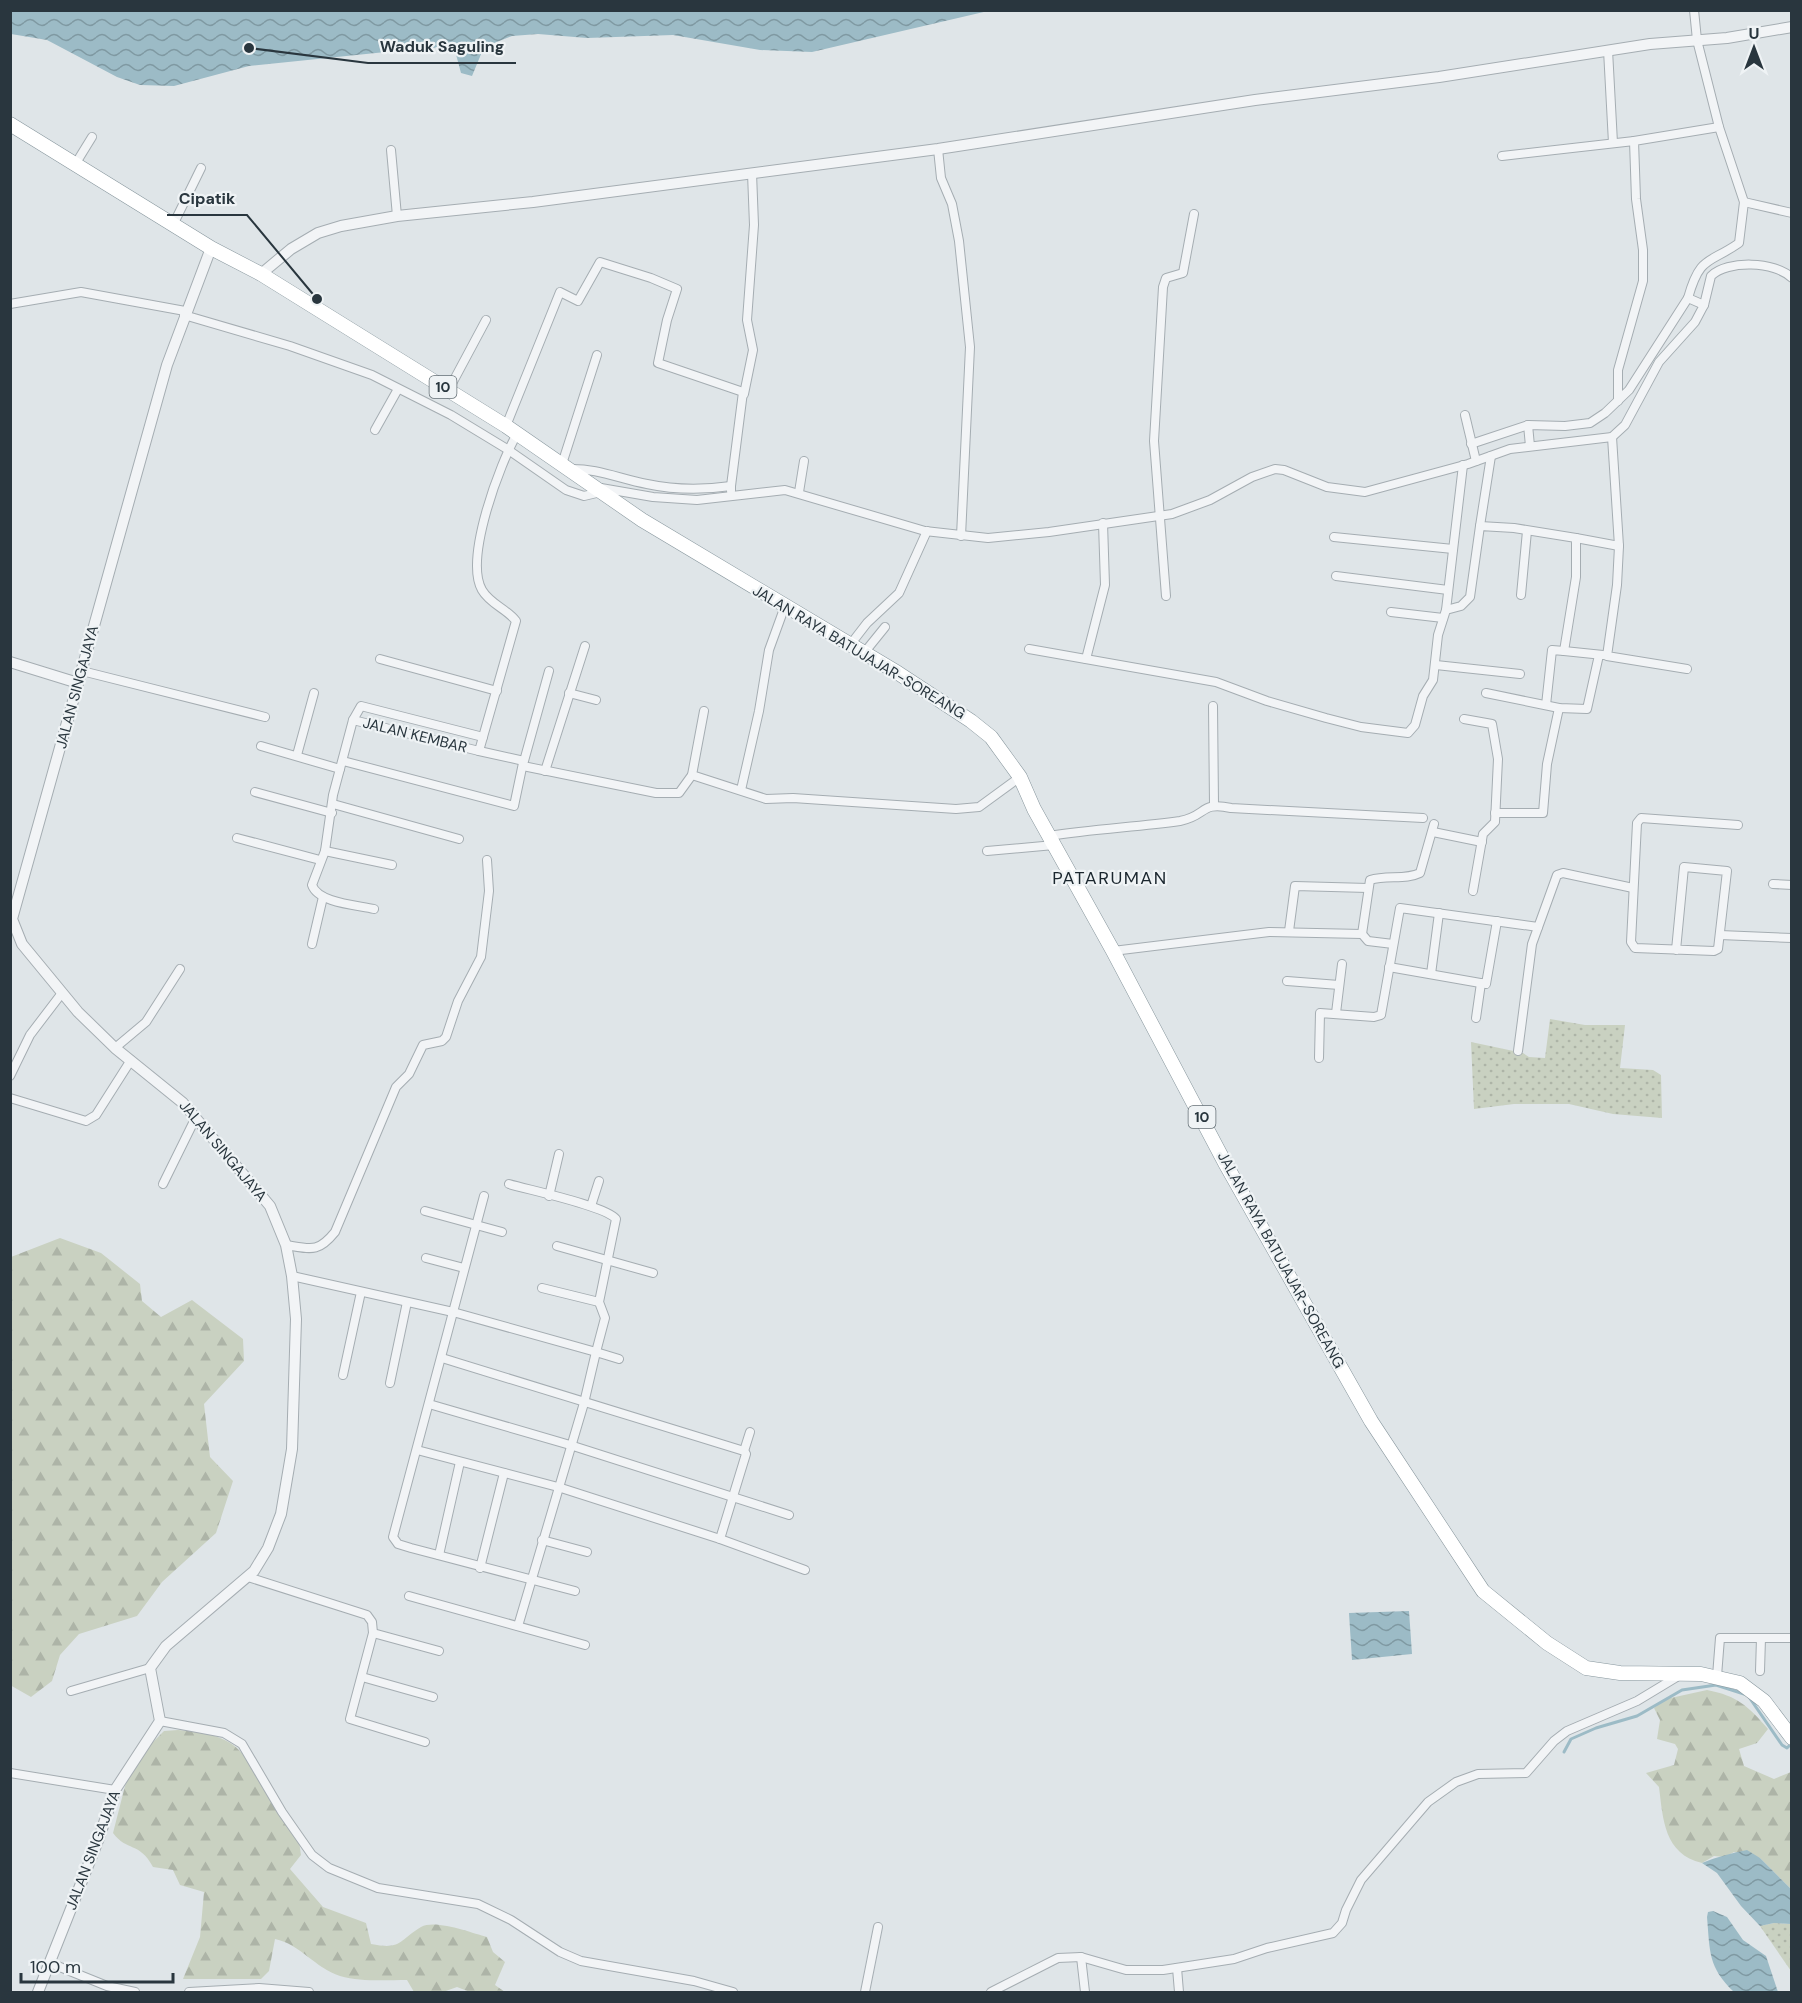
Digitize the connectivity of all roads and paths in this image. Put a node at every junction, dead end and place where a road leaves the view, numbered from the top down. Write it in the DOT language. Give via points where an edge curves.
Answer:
graph roads {
  1 [pos="1694,10"];
  2 [pos="1791,27"];
  3 [pos="1697,40"];
  4 [pos="1608,50"];
  5 [pos="10,124"];
  6 [pos="1719,127"];
  7 [pos="92,137"];
  8 [pos="1634,141"];
  9 [pos="1613,143"];
  10 [pos="938,149"];
  11 [pos="391,150"];
  12 [pos="1502,156"];
  13 [pos="76,163"];
  14 [pos="201,168"];
  15 [pos="752,172"];
  16 [pos="1744,202"];
  17 [pos="1791,213"];
  18 [pos="1194,214"];
  19 [pos="397,216"];
  20 [pos="173,225"];
  21 [pos="210,248"];
  22 [pos="261,274"];
  23 [pos="1791,278"];
  24 [pos="1688,298"];
  25 [pos="10,304"];
  26 [pos="1704,305"];
  27 [pos="184,313"];
  28 [pos="486,320"];
  29 [pos="597,355"];
  30 [pos="398,389"];
  31 [pos="448,391"];
  32 [pos="744,394"];
  33 [pos="1618,401"];
  34 [pos="1465,415"];
  35 [pos="1528,425"];
  36 [pos="375,430"];
  37 [pos="512,433"];
  38 [pos="1612,437"];
  39 [pos="1471,444"];
  40 [pos="1530,446"];
  41 [pos="508,448"];
  42 [pos="1491,456"];
  43 [pos="804,461"];
  44 [pos="1476,461"];
  45 [pos="1463,465"];
  46 [pos="567,468"];
  47 [pos="594,487"];
  48 [pos="731,491"];
  49 [pos="799,492"];
  50 [pos="1159,516"];
  51 [pos="1103,523"];
  52 [pos="1480,526"];
  53 [pos="927,531"];
  54 [pos="1527,531"];
  55 [pos="961,536"];
  56 [pos="1334,537"];
  57 [pos="1576,538"];
  58 [pos="1619,546"];
  59 [pos="1453,549"];
  60 [pos="1336,576"];
  61 [pos="1448,590"];
  62 [pos="1521,595"];
  63 [pos="1166,596"];
  64 [pos="785,606"];
  65 [pos="1391,612"];
  66 [pos="1445,614"];
  67 [pos="885,627"];
  68 [pos="850,645"];
  69 [pos="585,646"];
  70 [pos="1029,649"];
  71 [pos="1564,651"];
  72 [pos="864,653"];
  73 [pos="1603,655"];
  74 [pos="380,659"];
  75 [pos="1086,659"];
  76 [pos="10,662"];
  77 [pos="1436,665"];
  78 [pos="1687,669"];
  79 [pos="82,671"];
  80 [pos="549,671"];
  81 [pos="1520,674"];
  82 [pos="78,683"];
  83 [pos="497,691"];
  84 [pos="314,693"];
  85 [pos="570,693"];
  86 [pos="1486,693"];
  87 [pos="596,700"];
  88 [pos="1546,705"];
  89 [pos="1213,706"];
  90 [pos="1558,708"];
  91 [pos="704,711"];
  92 [pos="265,717"];
  93 [pos="1464,718"];
  94 [pos="353,720"];
  95 [pos="483,737"];
  96 [pos="261,746"];
  97 [pos="479,751"];
  98 [pos="297,755"];
  99 [pos="523,763"];
  100 [pos="342,765"];
  101 [pos="545,771"];
  102 [pos="692,775"];
  103 [pos="1020,777"];
  104 [pos="741,790"];
  105 [pos="255,792"];
  106 [pos="1214,804"];
  107 [pos="332,809"];
  108 [pos="1496,813"];
  109 [pos="1423,818"];
  110 [pos="1738,825"];
  111 [pos="237,838"];
  112 [pos="459,839"];
  113 [pos="1052,841"];
  114 [pos="1482,842"];
  115 [pos="325,851"];
  116 [pos="987,852"];
  117 [pos="320,860"];
  118 [pos="487,860"];
  119 [pos="392,865"];
  120 [pos="1773,884"];
  121 [pos="1791,885"];
  122 [pos="1368,888"];
  123 [pos="1633,888"];
  124 [pos="1473,891"];
  125 [pos="323,897"];
  126 [pos="374,909"];
  127 [pos="1439,913"];
  128 [pos="11,919"];
  129 [pos="1497,921"];
  130 [pos="1538,927"];
  131 [pos="1289,931"];
  132 [pos="1362,934"];
  133 [pos="1720,935"];
  134 [pos="1791,938"];
  135 [pos="312,944"];
  136 [pos="1393,944"];
  137 [pos="1676,950"];
  138 [pos="1113,951"];
  139 [pos="1342,964"];
  140 [pos="1389,967"];
  141 [pos="180,969"];
  142 [pos="1431,974"];
  143 [pos="1287,981"];
  144 [pos="1481,983"];
  145 [pos="1339,985"];
  146 [pos="62,993"];
  147 [pos="1336,1013"];
  148 [pos="1476,1018"];
  149 [pos="115,1048"];
  150 [pos="1518,1051"];
  151 [pos="1319,1058"];
  152 [pos="131,1060"];
  153 [pos="10,1076"];
  154 [pos="10,1098"];
  155 [pos="196,1117"];
  156 [pos="559,1154"];
  157 [pos="599,1181"];
  158 [pos="163,1184"];
  159 [pos="509,1184"];
  160 [pos="484,1196"];
  161 [pos="549,1196"];
  162 [pos="591,1206"];
  163 [pos="425,1211"];
  164 [pos="474,1226"];
  165 [pos="502,1232"];
  166 [pos="286,1245"];
  167 [pos="557,1246"];
  168 [pos="426,1258"];
  169 [pos="608,1260"];
  170 [pos="464,1268"];
  171 [pos="653,1273"];
  172 [pos="292,1276"];
  173 [pos="542,1288"];
  174 [pos="361,1292"];
  175 [pos="407,1302"];
  176 [pos="599,1302"];
  177 [pos="453,1312"];
  178 [pos="596,1352"];
  179 [pos="442,1358"];
  180 [pos="619,1359"];
  181 [pos="343,1375"];
  182 [pos="390,1383"];
  183 [pos="584,1403"];
  184 [pos="429,1404"];
  185 [pos="750,1432"];
  186 [pos="570,1445"];
  187 [pos="417,1450"];
  188 [pos="744,1450"];
  189 [pos="460,1462"];
  190 [pos="504,1473"];
  191 [pos="558,1487"];
  192 [pos="734,1496"];
  193 [pos="789,1515"];
  194 [pos="720,1539"];
  195 [pos="542,1540"];
  196 [pos="587,1552"];
  197 [pos="439,1555"];
  198 [pos="480,1568"];
  199 [pos="805,1570"];
  200 [pos="248,1577"];
  201 [pos="531,1581"];
  202 [pos="575,1591"];
  203 [pos="409,1596"];
  204 [pos="518,1626"];
  205 [pos="373,1633"];
  206 [pos="1761,1638"];
  207 [pos="1791,1638"];
  208 [pos="585,1645"];
  209 [pos="439,1651"];
  210 [pos="150,1668"];
  211 [pos="1760,1671"];
  212 [pos="1682,1674"];
  213 [pos="1717,1676"];
  214 [pos="362,1677"];
  215 [pos="71,1691"];
  216 [pos="433,1697"];
  217 [pos="160,1721"];
  218 [pos="1791,1737"];
  219 [pos="425,1742"];
  220 [pos="10,1773"];
  221 [pos="115,1790"];
  222 [pos="878,1927"];
  223 [pos="1081,1957"];
  224 [pos="50,1963"];
  225 [pos="1178,1968"];
  226 [pos="38,1992"];
  227 [pos="135,1992"];
  228 [pos="189,1992"];
  229 [pos="309,1992"];
  230 [pos="733,1992"];
  231 [pos="865,1992"];
  232 [pos="991,1992"];
  233 [pos="1085,1992"];
  234 [pos="1179,1992"];
  1 -- 3 [label="street"];
  2 -- 3 [label="street"];
  3 -- 4 [label="street"];
  3 -- 6 [label="street"];
  4 -- 9 [label="street"];
  4 -- 10 [label="street"];
  5 -- 13 [label="highway, JALAN RAYA BATUJAJAR-SOREANG / 10"];
  6 -- 8 [label="street"];
  6 -- 16 [label="street"];
  7 -- 13 [label="street"];
  8 -- 9 [label="street"];
  8 -- 33 [label="street" via="1642,281 1620,363"];
  9 -- 12 [label="street"];
  10 -- 15 [label="street"];
  10 -- 55 [label="street" via="941,178 952,204 959,241 970,347"];
  11 -- 19 [label="street"];
  13 -- 20 [label="highway, JALAN RAYA BATUJAJAR-SOREANG / 10"];
  14 -- 20 [label="street"];
  15 -- 19 [label="street"];
  15 -- 32 [label="street" via="754,225 747,320 753,350"];
  16 -- 17 [label="street"];
  16 -- 24 [label="street" via="1739,243 1707,261 1699,270"];
  18 -- 50 [label="street" via="1183,273 1166,278 1163,287 1154,441"];
  19 -- 22 [label="street" via="318,234 291,249"];
  20 -- 21 [label="highway, JALAN RAYA BATUJAJAR-SOREANG / 10"];
  21 -- 22 [label="highway, JALAN RAYA BATUJAJAR-SOREANG / 10"];
  21 -- 27 [label="street, JALAN SINGAJAYA"];
  22 -- 31 [label="highway, JALAN RAYA BATUJAJAR-SOREANG / 10"];
  23 -- 26 [label="street" via="1772,267 1726,266 1711,276"];
  24 -- 26 [label="street"];
  24 -- 33 [label="street"];
  25 -- 27 [label="street" via="88,292"];
  26 -- 38 [label="street" via="1695,322 1659,362 1626,425"];
  27 -- 30 [label="street" via="372,375"];
  27 -- 79 [label="street, JALAN SINGAJAYA"];
  28 -- 31 [label="street"];
  29 -- 46 [label="street"];
  30 -- 36 [label="street"];
  30 -- 41 [label="street"];
  31 -- 37 [label="highway, JALAN RAYA BATUJAJAR-SOREANG / 10"];
  32 -- 37 [label="street, JALAN KEMBAR" via="717,381 658,363 677,289 600,262 578,301 560,292"];
  32 -- 48 [label="street"];
  33 -- 35 [label="street" via="1590,423"];
  34 -- 39 [label="street"];
  35 -- 39 [label="street"];
  35 -- 40 [label="street"];
  37 -- 41 [label="street, JALAN KEMBAR"];
  37 -- 46 [label="highway, JALAN RAYA BATUJAJAR-SOREANG / 10"];
  38 -- 40 [label="street"];
  38 -- 58 [label="street"];
  39 -- 44 [label="street"];
  40 -- 42 [label="street"];
  41 -- 47 [label="street" via="575,494 584,496"];
  41 -- 83 [label="street, JALAN KEMBAR" via="478,541 481,589 516,621"];
  42 -- 44 [label="street"];
  42 -- 52 [label="street"];
  43 -- 49 [label="street"];
  44 -- 45 [label="street"];
  45 -- 50 [label="street" via="1365,492 1327,487 1284,470 1270,470 1192,507"];
  45 -- 59 [label="street"];
  46 -- 47 [label="highway, JALAN RAYA BATUJAJAR-SOREANG / 10"];
  46 -- 48 [label="street" via="599,471 669,488"];
  47 -- 48 [label="street" via="674,500"];
  47 -- 64 [label="highway, JALAN RAYA BATUJAJAR-SOREANG / 10" via="670,538"];
  48 -- 49 [label="street"];
  49 -- 53 [label="street"];
  50 -- 51 [label="street"];
  50 -- 63 [label="street"];
  51 -- 55 [label="street" via="1016,536"];
  51 -- 75 [label="street" via="1104,585"];
  52 -- 54 [label="street"];
  52 -- 66 [label="street" via="1470,597"];
  53 -- 55 [label="street"];
  53 -- 68 [label="street" via="899,593"];
  54 -- 57 [label="street"];
  54 -- 62 [label="street"];
  56 -- 59 [label="street"];
  57 -- 58 [label="street"];
  57 -- 71 [label="street" via="1576,577"];
  58 -- 73 [label="street" via="1617,585"];
  59 -- 61 [label="street"];
  60 -- 61 [label="street"];
  61 -- 66 [label="street"];
  64 -- 68 [label="highway, JALAN RAYA BATUJAJAR-SOREANG / 10"];
  64 -- 104 [label="street" via="766,661"];
  65 -- 66 [label="street"];
  66 -- 77 [label="street"];
  67 -- 72 [label="street"];
  68 -- 72 [label="highway, JALAN RAYA BATUJAJAR-SOREANG / 10"];
  69 -- 85 [label="street"];
  70 -- 75 [label="street"];
  71 -- 73 [label="street"];
  71 -- 88 [label="street" via="1552,650"];
  72 -- 103 [label="highway, JALAN RAYA BATUJAJAR-SOREANG / 10" via="971,720 999,746"];
  73 -- 78 [label="street"];
  73 -- 90 [label="street" via="1587,710"];
  74 -- 83 [label="street"];
  75 -- 77 [label="street" via="1216,682 1326,718 1408,733 1415,725"];
  76 -- 82 [label="street"];
  77 -- 81 [label="street"];
  79 -- 82 [label="street, JALAN SINGAJAYA"];
  79 -- 92 [label="street"];
  80 -- 99 [label="street"];
  82 -- 128 [label="street, JALAN SINGAJAYA"];
  83 -- 95 [label="street, JALAN KEMBAR"];
  84 -- 98 [label="street"];
  85 -- 87 [label="street"];
  85 -- 101 [label="street"];
  86 -- 88 [label="street"];
  88 -- 90 [label="street"];
  89 -- 106 [label="street"];
  90 -- 108 [label="street" via="1543,813"];
  91 -- 102 [label="street"];
  93 -- 108 [label="street" via="1492,724 1498,759"];
  94 -- 95 [label="street" via="361,706"];
  94 -- 97 [label="street, JALAN KEMBAR"];
  94 -- 100 [label="street, JALAN KEMBAR"];
  95 -- 97 [label="street, JALAN KEMBAR"];
  96 -- 98 [label="street"];
  97 -- 99 [label="street"];
  98 -- 100 [label="street"];
  99 -- 100 [label="street" via="514,806"];
  99 -- 101 [label="street"];
  100 -- 107 [label="street, JALAN KEMBAR"];
  101 -- 102 [label="street" via="668,794 679,793"];
  102 -- 104 [label="street"];
  103 -- 104 [label="street" via="979,807 956,809 766,799"];
  103 -- 113 [label="highway, JALAN RAYA BATUJAJAR-SOREANG / 10"];
  105 -- 107 [label="street"];
  106 -- 109 [label="street"];
  106 -- 113 [label="street" via="1199,816 1106,827"];
  107 -- 112 [label="street"];
  107 -- 115 [label="street, JALAN KEMBAR"];
  108 -- 114 [label="street" via="1495,822 1485,831"];
  110 -- 123 [label="street" via="1641,818 1637,822"];
  111 -- 117 [label="street"];
  113 -- 116 [label="street"];
  113 -- 138 [label="highway, JALAN RAYA BATUJAJAR-SOREANG / 10"];
  114 -- 122 [label="street" via="1434,828 1420,873 1370,880"];
  114 -- 124 [label="street"];
  115 -- 117 [label="street, JALAN KEMBAR"];
  115 -- 119 [label="street"];
  117 -- 125 [label="street, JALAN KEMBAR" via="312,885"];
  118 -- 166 [label="street" via="489,891 481,957 458,1001 446,1037 423,1045 409,1074 388,1101 335,1232 313,1250"];
  120 -- 121 [label="street"];
  122 -- 131 [label="street" via="1295,886"];
  122 -- 132 [label="street"];
  123 -- 130 [label="street" via="1560,873"];
  123 -- 137 [label="street" via="1632,945"];
  125 -- 126 [label="street"];
  125 -- 135 [label="street"];
  127 -- 129 [label="street"];
  127 -- 136 [label="street" via="1400,908"];
  127 -- 142 [label="street"];
  128 -- 146 [label="street, JALAN SINGAJAYA" via="22,944"];
  129 -- 130 [label="street"];
  129 -- 144 [label="street" via="1488,981"];
  130 -- 150 [label="street" via="1532,944"];
  131 -- 132 [label="street"];
  131 -- 138 [label="street"];
  132 -- 136 [label="street" via="1368,941"];
  133 -- 134 [label="street"];
  133 -- 137 [label="street" via="1718,950"];
  133 -- 137 [label="street" via="1727,871 1684,867"];
  136 -- 140 [label="street"];
  138 -- 212 [label="highway, JALAN RAYA BATUJAJAR-SOREANG / 10" via="1225,1163 1371,1421 1483,1591 1547,1644 1587,1668"];
  139 -- 145 [label="street"];
  140 -- 142 [label="street"];
  140 -- 147 [label="street" via="1384,1002 1377,1017"];
  141 -- 149 [label="street" via="146,1023"];
  142 -- 144 [label="street"];
  143 -- 145 [label="street"];
  144 -- 148 [label="street"];
  145 -- 147 [label="street"];
  146 -- 149 [label="street, JALAN SINGAJAYA"];
  146 -- 153 [label="street" via="30,1035"];
  147 -- 151 [label="street" via="1320,1013"];
  149 -- 152 [label="street, JALAN SINGAJAYA"];
  152 -- 154 [label="street" via="96,1115 86,1121"];
  152 -- 155 [label="street, JALAN SINGAJAYA"];
  155 -- 158 [label="street"];
  155 -- 166 [label="street, JALAN SINGAJAYA" via="270,1206"];
  156 -- 161 [label="street"];
  157 -- 162 [label="street"];
  159 -- 161 [label="street"];
  160 -- 164 [label="street"];
  161 -- 162 [label="street"];
  162 -- 169 [label="street" via="616,1219"];
  163 -- 164 [label="street"];
  164 -- 165 [label="street"];
  164 -- 170 [label="street"];
  166 -- 172 [label="street, JALAN SINGAJAYA"];
  167 -- 169 [label="street"];
  168 -- 170 [label="street"];
  169 -- 171 [label="street"];
  169 -- 176 [label="street"];
  170 -- 177 [label="street"];
  172 -- 174 [label="street"];
  172 -- 200 [label="street, JALAN SINGAJAYA" via="295,1341 289,1476 268,1548"];
  173 -- 176 [label="street"];
  174 -- 175 [label="street"];
  174 -- 181 [label="street"];
  175 -- 177 [label="street"];
  175 -- 182 [label="street"];
  176 -- 178 [label="street" via="605,1318"];
  177 -- 178 [label="street"];
  177 -- 179 [label="street"];
  178 -- 180 [label="street"];
  178 -- 183 [label="street"];
  179 -- 183 [label="street"];
  179 -- 184 [label="street"];
  183 -- 186 [label="street"];
  183 -- 188 [label="street"];
  184 -- 186 [label="street"];
  184 -- 187 [label="street"];
  185 -- 188 [label="street"];
  186 -- 191 [label="street"];
  186 -- 192 [label="street"];
  187 -- 189 [label="street"];
  187 -- 197 [label="street" via="393,1537 398,1544"];
  188 -- 192 [label="street"];
  189 -- 190 [label="street"];
  189 -- 197 [label="street"];
  190 -- 191 [label="street"];
  190 -- 198 [label="street"];
  191 -- 194 [label="street"];
  191 -- 195 [label="street"];
  192 -- 193 [label="street"];
  192 -- 194 [label="street"];
  194 -- 199 [label="street"];
  195 -- 196 [label="street"];
  195 -- 201 [label="street"];
  197 -- 198 [label="street"];
  198 -- 201 [label="street"];
  200 -- 205 [label="street" via="367,1614"];
  200 -- 210 [label="street, JALAN SINGAJAYA" via="165,1646"];
  201 -- 202 [label="street"];
  201 -- 204 [label="street"];
  203 -- 204 [label="street"];
  204 -- 208 [label="street"];
  205 -- 209 [label="street"];
  205 -- 214 [label="street"];
  206 -- 207 [label="street"];
  206 -- 211 [label="street"];
  206 -- 213 [label="street" via="1720,1638"];
  210 -- 215 [label="street"];
  210 -- 217 [label="street"];
  212 -- 213 [label="highway, JALAN RAYA BATUJAJAR-SOREANG / 10"];
  212 -- 225 [label="street" via="1637,1701 1567,1731 1526,1773 1478,1774 1456,1782 1434,1797 1361,1880 1336,1931 1234,1959"];
  213 -- 218 [label="highway, JALAN RAYA BATUJAJAR-SOREANG / 10" via="1740,1683 1757,1695"];
  214 -- 216 [label="street"];
  214 -- 219 [label="street" via="350,1719"];
  217 -- 221 [label="street, JALAN SINGAJAYA"];
  217 -- 230 [label="street" via="224,1733 242,1744 312,1855 329,1868 378,1888 478,1904 580,1961"];
  220 -- 221 [label="street"];
  221 -- 224 [label="street, JALAN SINGAJAYA"];
  222 -- 231 [label="street"];
  223 -- 225 [label="street" via="1126,1970"];
  223 -- 232 [label="street" via="1055,1959"];
  223 -- 233 [label="street"];
  224 -- 226 [label="street, JALAN SINGAJAYA"];
  224 -- 227 [label="street" via="107,1986"];
  225 -- 234 [label="street"];
  228 -- 229 [label="street" via="259,1988"];
}
